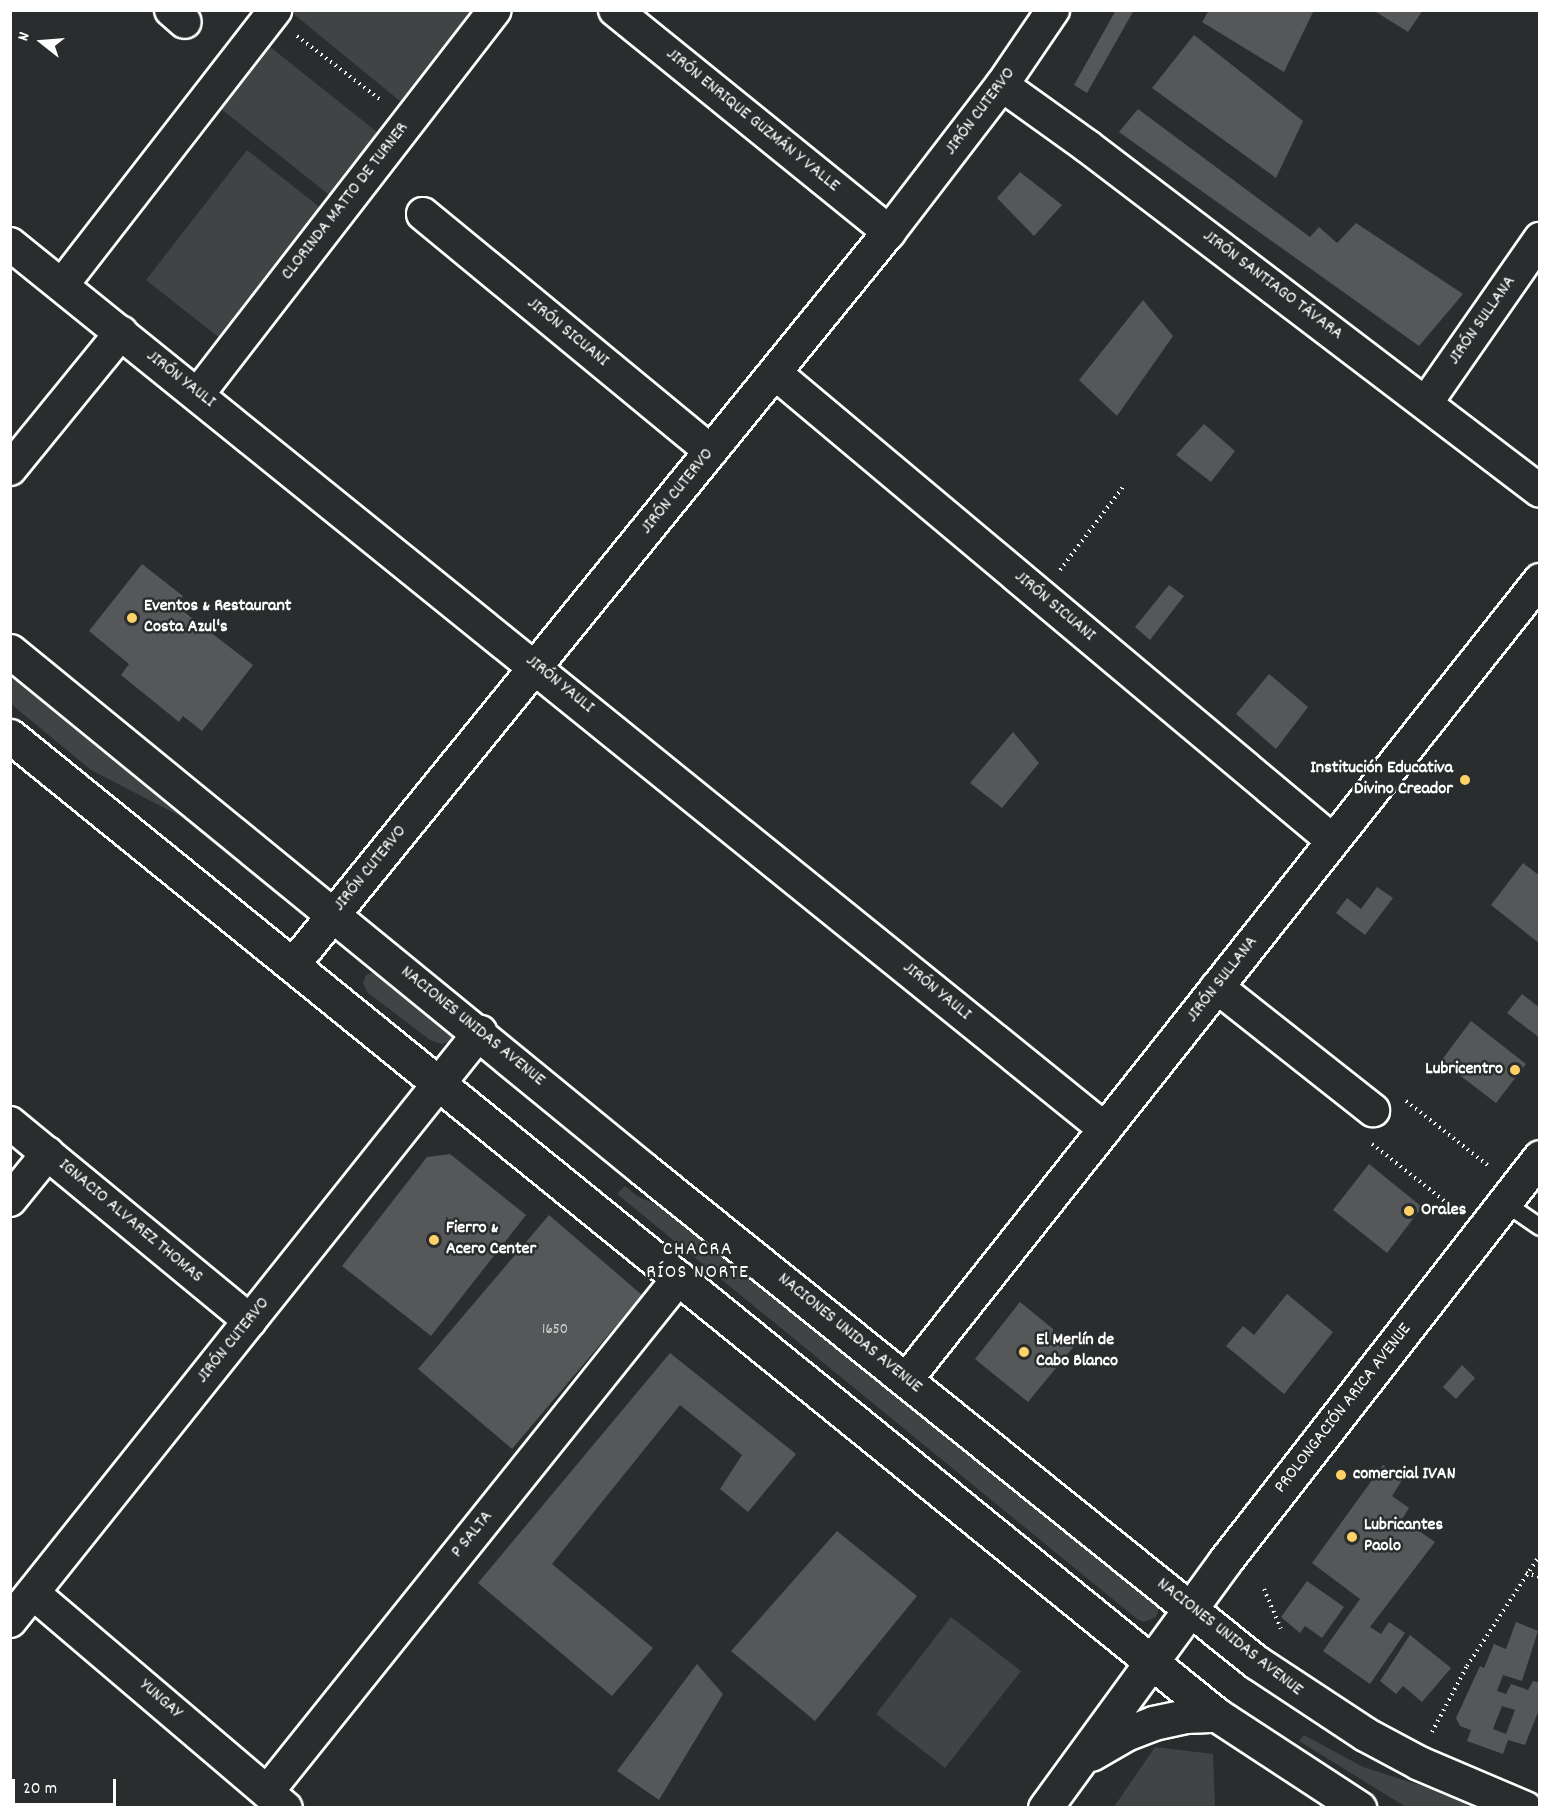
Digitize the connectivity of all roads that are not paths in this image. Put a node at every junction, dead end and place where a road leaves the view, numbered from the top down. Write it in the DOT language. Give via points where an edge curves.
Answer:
graph roads {
  1 [pos="495,10"];
  2 [pos="615,10"];
  3 [pos="1053,10"];
  4 [pos="273,13"];
  5 [pos="1002,85"];
  6 [pos="423,214"];
  7 [pos="889,232"];
  8 [pos="1539,238"];
  9 [pos="10,244"];
  10 [pos="62,285"];
  11 [pos="121,333"];
  12 [pos="775,373"];
  13 [pos="198,394"];
  14 [pos="1426,403"];
  15 [pos="711,451"];
  16 [pos="10,469"];
  17 [pos="1539,491"];
  18 [pos="1539,580"];
  19 [pos="10,651"];
  20 [pos="536,666"];
  21 [pos="10,736"];
  22 [pos="1333,841"];
  23 [pos="334,914"];
  24 [pos="293,965"];
  25 [pos="1217,987"];
  26 [pos="480,1032"];
  27 [pos="439,1084"];
  28 [pos="1373,1110"];
  29 [pos="10,1124"];
  30 [pos="1105,1129"];
  31 [pos="48,1153"];
  32 [pos="1539,1157"];
  33 [pos="1511,1195"];
  34 [pos="10,1200"];
  35 [pos="1539,1227"];
  36 [pos="679,1278"];
  37 [pos="250,1321"];
  38 [pos="906,1380"];
  39 [pos="33,1593"];
  40 [pos="1190,1610"];
  41 [pos="10,1621"];
  42 [pos="1152,1662"];
  43 [pos="1217,1715"];
  44 [pos="1074,1769"];
  45 [pos="277,1800"];
  46 [pos="1509,1805"];
  47 [pos="1045,1808"];
  48 [pos="1359,1808"];
  1 -- 13 [label="street, CLORINDA MATTO DE TURNER"];
  2 -- 7 [label="street, JIRÓN ENRIQUE GUZMÁN Y VALLE"];
  3 -- 5 [label="street, JIRÓN CUTERVO"];
  4 -- 10 [label="street"];
  5 -- 7 [label="street, JIRÓN CUTERVO"];
  5 -- 14 [label="street, JIRÓN SANTIAGO TÁVARA"];
  6 -- 15 [label="street, JIRÓN SICUANI"];
  7 -- 12 [label="street, JIRÓN CUTERVO"];
  8 -- 14 [label="street, JIRÓN SULLANA"];
  9 -- 10 [label="street, JIRÓN YAULI"];
  10 -- 11 [label="street, JIRÓN YAULI"];
  11 -- 13 [label="street, JIRÓN YAULI"];
  11 -- 16 [label="street"];
  12 -- 15 [label="street, JIRÓN CUTERVO"];
  12 -- 22 [label="street, JIRÓN SICUANI"];
  13 -- 20 [label="street, JIRÓN YAULI"];
  14 -- 17 [label="street, JIRÓN SANTIAGO TÁVARA"];
  15 -- 20 [label="street, JIRÓN CUTERVO"];
  18 -- 22 [label="street, JIRÓN SULLANA"];
  19 -- 23 [label="main road, NACIONES UNIDAS AVENUE"];
  20 -- 23 [label="street, JIRÓN CUTERVO"];
  20 -- 30 [label="street, JIRÓN YAULI"];
  21 -- 24 [label="main road"];
  22 -- 25 [label="street, JIRÓN SULLANA"];
  23 -- 24 [label="street, JIRÓN CUTERVO"];
  23 -- 26 [label="main road, NACIONES UNIDAS AVENUE"];
  24 -- 27 [label="main road"];
  25 -- 28 [label="street"];
  25 -- 30 [label="street, JIRÓN SULLANA"];
  26 -- 27 [label="street, JIRÓN CUTERVO"];
  26 -- 38 [label="main road, NACIONES UNIDAS AVENUE"];
  27 -- 36 [label="main road"];
  27 -- 37 [label="street, JIRÓN CUTERVO"];
  29 -- 31 [label="street, IGNACIO ALVAREZ THOMAS"];
  30 -- 38 [label="street, JIRÓN SULLANA"];
  31 -- 34 [label="street"];
  31 -- 37 [label="street, IGNACIO ALVAREZ THOMAS"];
  32 -- 33 [label="main road, PROLONGACIÓN ARICA AVENUE"];
  33 -- 35 [label="lane"];
  33 -- 40 [label="main road, PROLONGACIÓN ARICA AVENUE"];
  36 -- 42 [label="main road"];
  36 -- 45 [label="street, P SALTA"];
  37 -- 39 [label="street, JIRÓN CUTERVO"];
  38 -- 40 [label="main road, NACIONES UNIDAS AVENUE"];
  39 -- 41 [label="street, JIRÓN CUTERVO"];
  39 -- 45 [label="street, YUNGAY"];
  40 -- 42 [label="main road, PROLONGACIÓN ARICA AVENUE"];
  40 -- 46 [label="main road, NACIONES UNIDAS AVENUE" via="1307,1698 1419,1763"];
  42 -- 43 [label="main road"];
  42 -- 44 [label="main road, PROLONGACIÓN ARICA AVENUE"];
  43 -- 44 [label="main road" via="1153,1723 1116,1739"];
  43 -- 48 [label="main road"];
  44 -- 47 [label="main road, PROLONGACIÓN ARICA AVENUE"];
}
